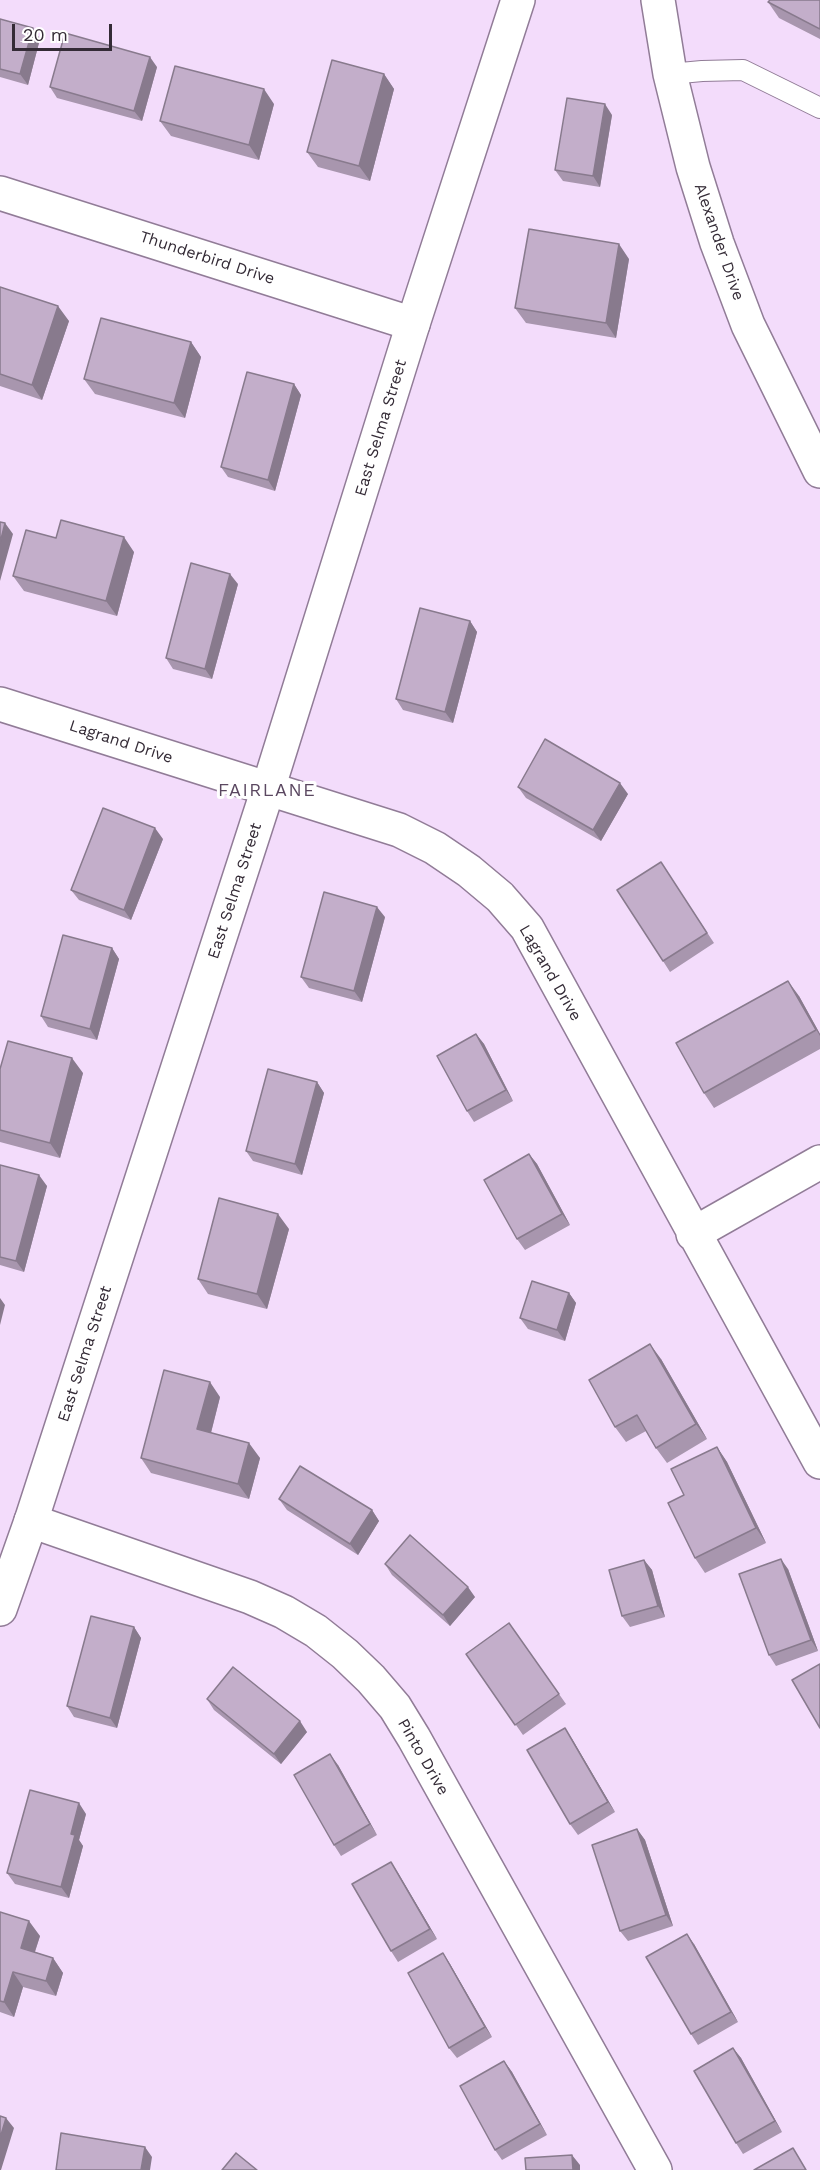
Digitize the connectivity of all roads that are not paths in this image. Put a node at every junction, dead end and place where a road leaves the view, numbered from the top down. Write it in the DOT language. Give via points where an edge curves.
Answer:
graph roads {
  1 [pos="518,0"];
  2 [pos="658,0"];
  3 [pos="670,74"];
  4 [pos="820,108"];
  5 [pos="0,193"];
  6 [pos="413,324"];
  7 [pos="820,471"];
  8 [pos="0,704"];
  9 [pos="268,789"];
  10 [pos="820,1162"];
  11 [pos="693,1234"];
  12 [pos="820,1462"];
  13 [pos="31,1521"];
  14 [pos="0,1609"];
  15 [pos="655,2170"];
  1 -- 6 [label="street, East Selma Street"];
  2 -- 3 [label="street, Alexander Drive"];
  3 -- 4 [label="lane" via="743,69"];
  3 -- 7 [label="street, Alexander Drive" via="717,243 748,325"];
  5 -- 6 [label="street, Thunderbird Drive"];
  6 -- 9 [label="street, East Selma Street"];
  8 -- 9 [label="street, Lagrand Drive"];
  9 -- 11 [label="street, Lagrand Drive" via="399,830 461,865 500,897 526,928"];
  9 -- 13 [label="street, East Selma Street"];
  10 -- 11 [label="street"];
  11 -- 12 [label="street, Lagrand Drive"];
  13 -- 14 [label="street, East Selma Street"];
  13 -- 15 [label="street, Pinto Drive" via="284,1612 323,1637 371,1679 414,1738"];
}
